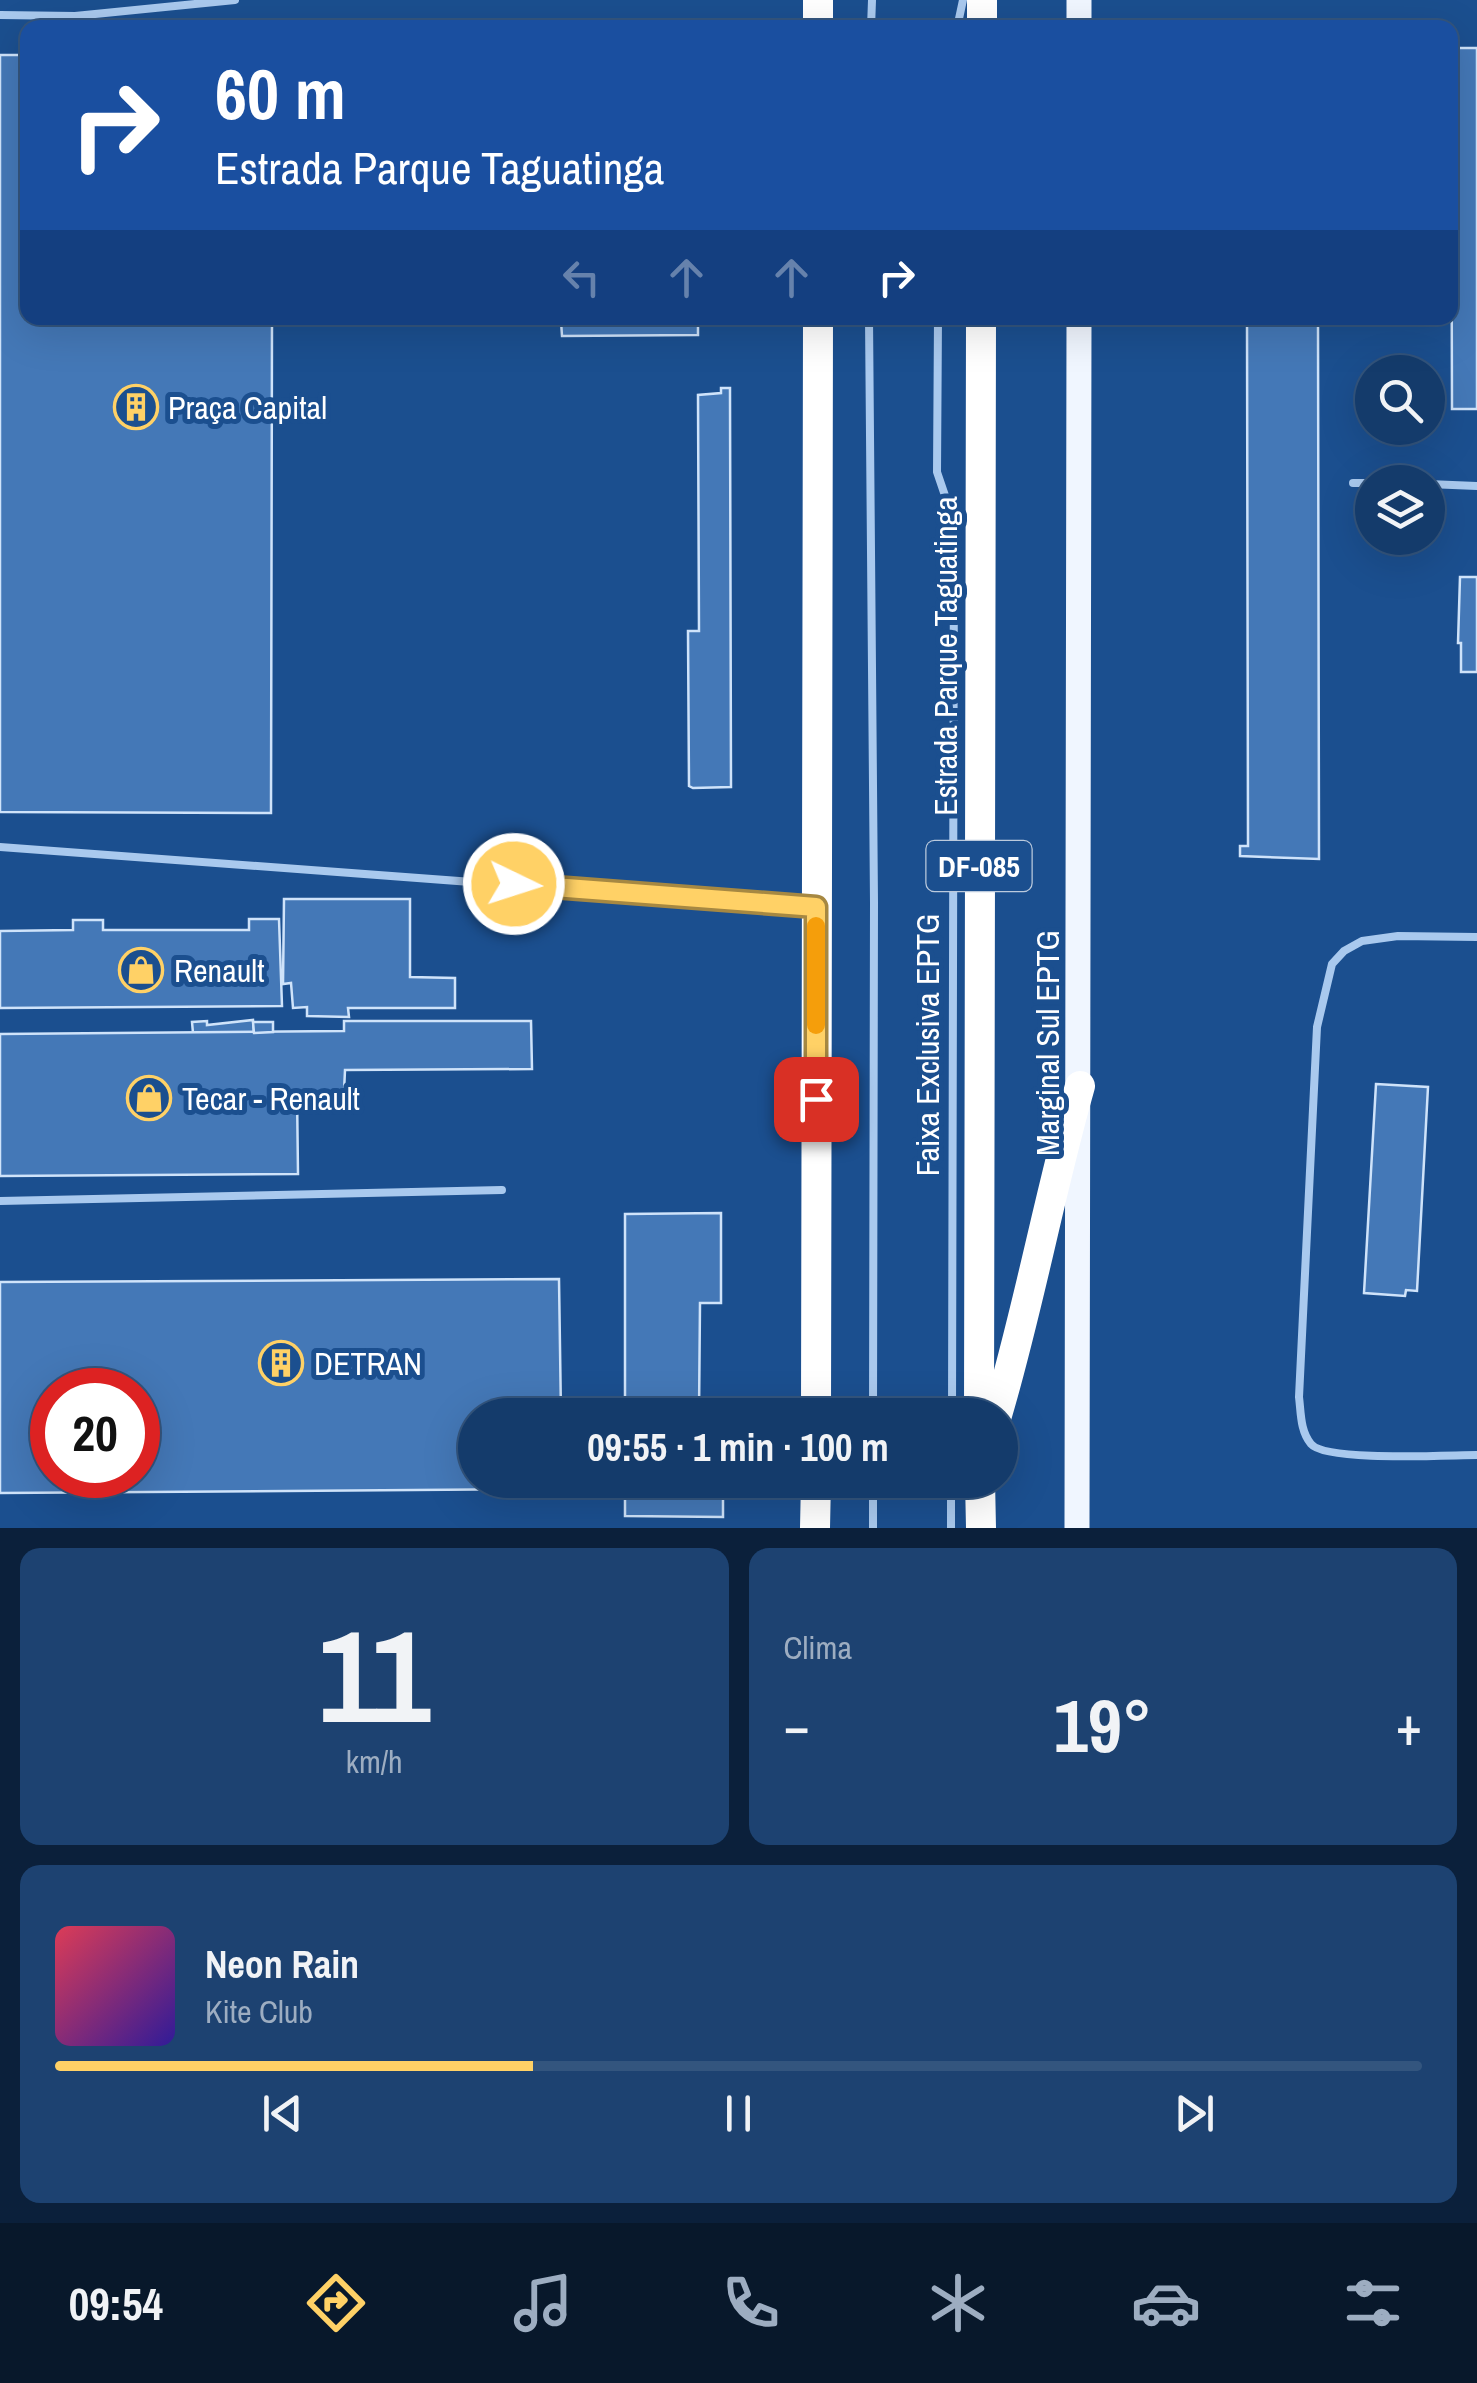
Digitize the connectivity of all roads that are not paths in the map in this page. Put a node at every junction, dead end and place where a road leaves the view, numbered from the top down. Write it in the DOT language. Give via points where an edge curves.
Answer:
graph roads {
  1 [pos="234,0"];
  2 [pos="0,15"];
  3 [pos="818,325"];
  4 [pos="869,325"];
  5 [pos="938,325"];
  6 [pos="981,325"];
  7 [pos="1079,325"];
  8 [pos="1445,485"];
  9 [pos="1477,486"];
  10 [pos="0,846"];
  11 [pos="816,907"];
  12 [pos="1477,937"];
  13 [pos="1080,1086"];
  14 [pos="502,1190"];
  15 [pos="0,1201"];
  16 [pos="816,1398"];
  17 [pos="873,1398"];
  18 [pos="952,1398"];
  19 [pos="979,1398"];
  20 [pos="1002,1398"];
  21 [pos="1477,1455"];
  22 [pos="816,1498"];
  23 [pos="873,1498"];
  24 [pos="952,1498"];
  25 [pos="981,1498"];
  26 [pos="816,1528"];
  27 [pos="873,1528"];
  28 [pos="951,1528"];
  29 [pos="982,1528"];
  30 [pos="1077,1528"];
  1 -- 2 [label="lane" via="75,16"];
  3 -- 11 [label="highway"];
  4 -- 17 [label="lane, Faixa Exclusiva EPTG"];
  5 -- 18 [label="lane, Faixa Exclusiva EPTG" via="937,472 954,522"];
  6 -- 19 [label="highway, Estrada Parque Taguatinga / DF-085"];
  7 -- 13 [label="main road, Marginal Sul EPTG"];
  8 -- 9 [label="lane"];
  10 -- 11 [label="lane"];
  11 -- 16 [label="highway"];
  12 -- 21 [label="lane" via="1362,941 1332,964 1317,1027 1299,1398 1311,1445 1323,1451"];
  13 -- 20 [label="highway"];
  13 -- 30 [label="main road, Marginal Sul EPTG"];
  14 -- 15 [label="lane"];
  22 -- 26 [label="highway"];
  23 -- 27 [label="lane"];
  24 -- 28 [label="lane"];
  25 -- 29 [label="highway"];
}
